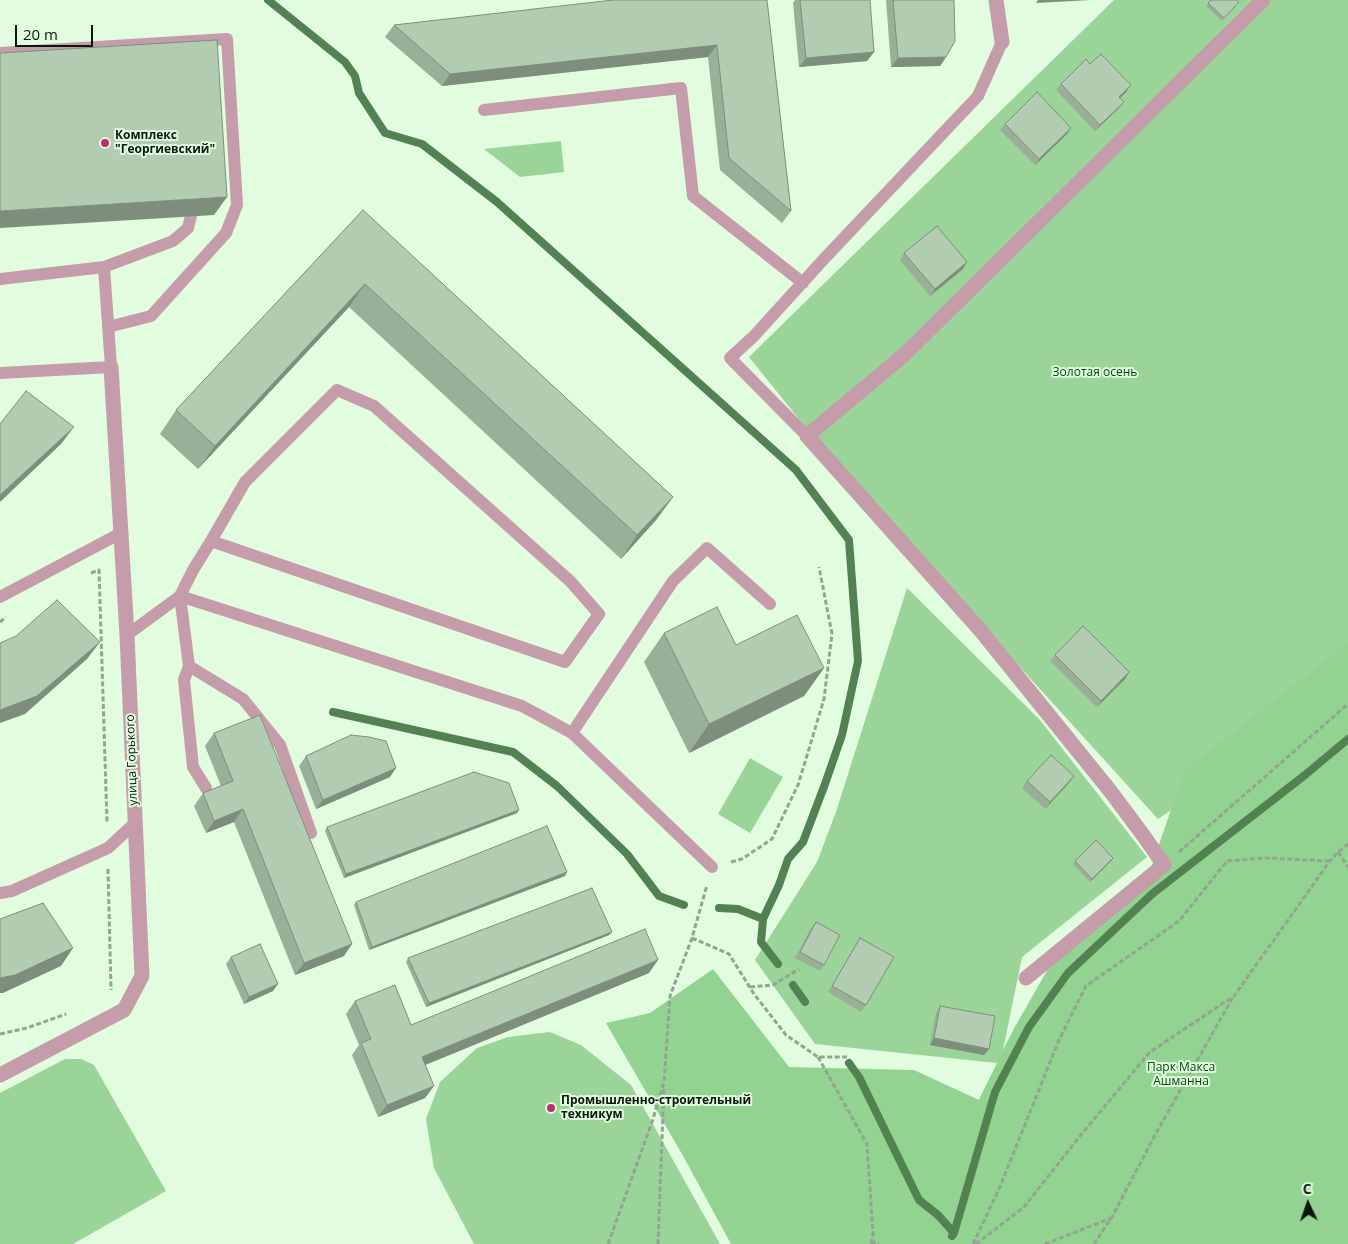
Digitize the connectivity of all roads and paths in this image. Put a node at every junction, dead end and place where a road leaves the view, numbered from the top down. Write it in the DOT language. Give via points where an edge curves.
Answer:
graph roads {
  1 [pos="996,0"];
  2 [pos="1263,0"];
  3 [pos="1002,42"];
  4 [pos="0,53"];
  5 [pos="484,110"];
  6 [pos="191,216"];
  7 [pos="104,268"];
  8 [pos="0,279"];
  9 [pos="803,283"];
  10 [pos="108,327"];
  11 [pos="111,367"];
  12 [pos="0,373"];
  13 [pos="807,436"];
  14 [pos="121,533"];
  15 [pos="211,541"];
  16 [pos="819,567"];
  17 [pos="90,574"];
  18 [pos="180,596"];
  19 [pos="0,597"];
  20 [pos="770,604"];
  21 [pos="7,616"];
  22 [pos="0,622"];
  23 [pos="127,635"];
  24 [pos="189,666"];
  25 [pos="1348,704"];
  26 [pos="572,733"];
  27 [pos="206,788"];
  28 [pos="135,823"];
  29 [pos="311,833"];
  30 [pos="1348,844"];
  31 [pos="108,848"];
  32 [pos="1338,852"];
  33 [pos="1330,861"];
  34 [pos="1164,865"];
  35 [pos="712,867"];
  36 [pos="1348,867"];
  37 [pos="0,893"];
  38 [pos="692,938"];
  39 [pos="799,968"];
  40 [pos="1026,978"];
  41 [pos="750,987"];
  42 [pos="1234,996"];
  43 [pos="111,999"];
  44 [pos="74,1012"];
  45 [pos="0,1034"];
  46 [pos="818,1057"];
  47 [pos="848,1057"];
  48 [pos="0,1075"];
  49 [pos="664,1082"];
  50 [pos="1112,1218"];
  51 [pos="871,1243"];
  52 [pos="608,1244"];
  53 [pos="658,1244"];
  54 [pos="879,1244"];
  55 [pos="974,1244"];
  56 [pos="1045,1244"];
  57 [pos="1094,1244"];
  1 -- 3 [label="street"];
  2 -- 13 [label="street" via="904,355"];
  3 -- 9 [label="lane" via="978,96"];
  4 -- 10 [label="lane" via="227,39 237,205 226,233 151,316"];
  5 -- 9 [label="lane" via="681,88 693,196"];
  6 -- 7 [label="lane" via="188,228 173,241"];
  7 -- 8 [label="lane"];
  7 -- 10 [label="lane"];
  9 -- 13 [label="lane" via="730,358"];
  10 -- 11 [label="lane"];
  11 -- 12 [label="lane"];
  11 -- 14 [label="street, улица Горького"];
  13 -- 34 [label="street" via="981,631 1111,792"];
  14 -- 19 [label="lane"];
  14 -- 23 [label="street, улица Горького"];
  15 -- 15 [label="lane" via="565,662 599,614 570,580 374,406 337,390 244,482"];
  15 -- 18 [label="lane"];
  16 -- 35 [label="path" via="832,634 824,699 798,785 772,839 742,859"];
  17 -- 31 [label="path" via="99,570"];
  18 -- 23 [label="lane"];
  18 -- 24 [label="lane"];
  18 -- 26 [label="lane" via="522,706"];
  20 -- 26 [label="lane" via="708,548 673,581"];
  21 -- 22 [label="path"];
  23 -- 28 [label="street, улица Горького"];
  24 -- 27 [label="lane" via="184,680 193,767"];
  24 -- 29 [label="lane" via="243,699 280,745"];
  25 -- 34 [label="path"];
  26 -- 35 [label="lane"];
  28 -- 31 [label="lane"];
  28 -- 48 [label="street, улица Горького" via="142,976 124,1010"];
  30 -- 32 [label="path"];
  31 -- 37 [label="lane" via="12,891"];
  31 -- 43 [label="path"];
  32 -- 33 [label="path"];
  32 -- 36 [label="path"];
  33 -- 42 [label="path"];
  33 -- 55 [label="path" via="1265,858 1227,861 1179,921 1086,986 1059,1040"];
  34 -- 40 [label="street"];
  35 -- 38 [label="path"];
  38 -- 41 [label="path" via="729,954"];
  38 -- 49 [label="path" via="670,996"];
  39 -- 41 [label="path" via="773,985"];
  41 -- 46 [label="path" via="786,1035"];
  42 -- 50 [label="path"];
  42 -- 55 [label="path" via="1150,1052 1024,1207"];
  44 -- 45 [label="path"];
  46 -- 47 [label="path"];
  46 -- 51 [label="path" via="867,1144"];
  49 -- 52 [label="path"];
  49 -- 53 [label="path"];
  50 -- 56 [label="path"];
  50 -- 57 [label="path"];
  51 -- 54 [label="path"];
}
